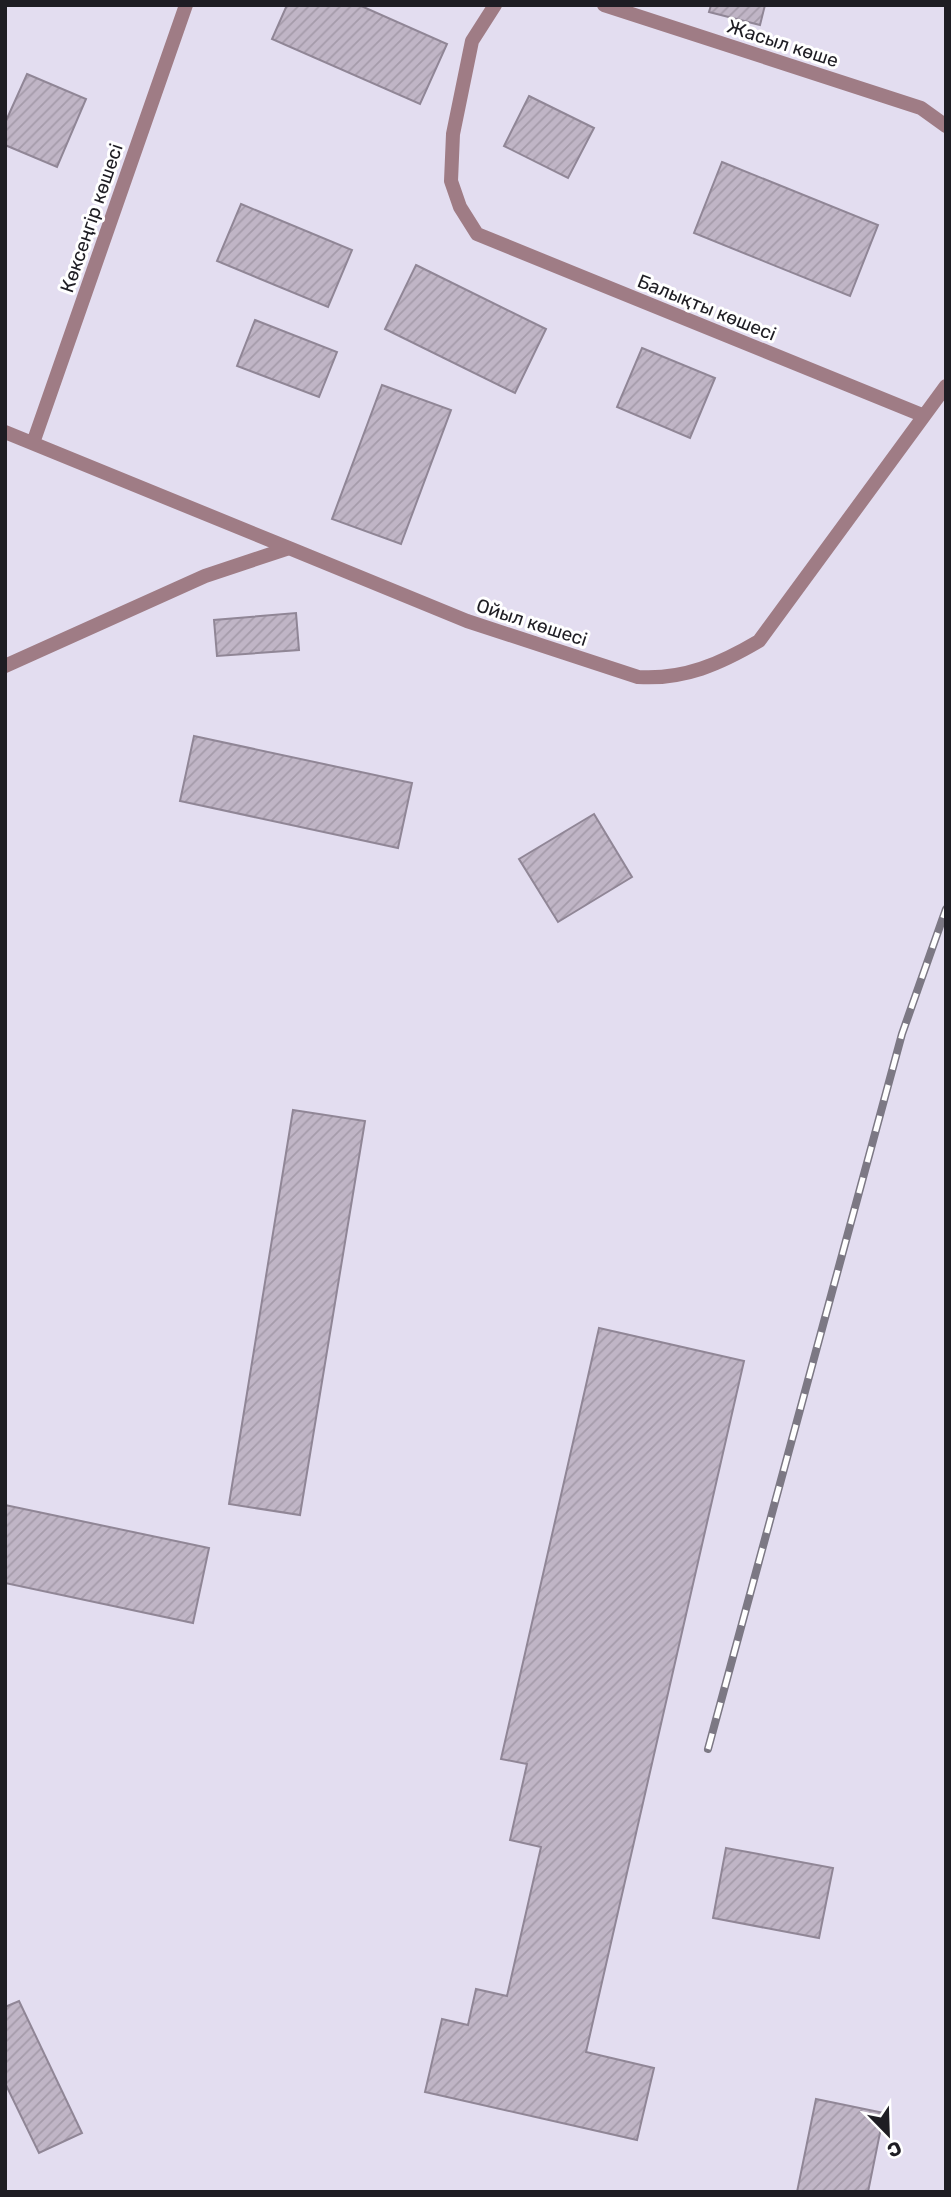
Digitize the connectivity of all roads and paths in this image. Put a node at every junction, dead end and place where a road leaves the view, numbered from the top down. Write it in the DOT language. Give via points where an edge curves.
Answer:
graph roads {
  1 [pos="186,5"];
  2 [pos="495,5"];
  3 [pos="604,5"];
  4 [pos="946,125"];
  5 [pos="946,386"];
  6 [pos="922,415"];
  7 [pos="5,432"];
  8 [pos="33,443"];
  9 [pos="289,548"];
  10 [pos="5,666"];
  1 -- 8 [label="street, Көксеңгір көшесі"];
  2 -- 6 [label="street, Балықты көшесі" via="472,41 453,134 452,181 460,207 477,234"];
  3 -- 4 [label="street, Жасыл көше" via="921,108"];
  5 -- 6 [label="street, Ойыл көшесі"];
  6 -- 9 [label="street, Ойыл көшесі" via="759,641 723,662 664,678 638,677 467,621"];
  7 -- 8 [label="street, Ойыл көшесі"];
  8 -- 9 [label="street, Ойыл көшесі"];
  9 -- 10 [label="street" via="205,576"];
}
